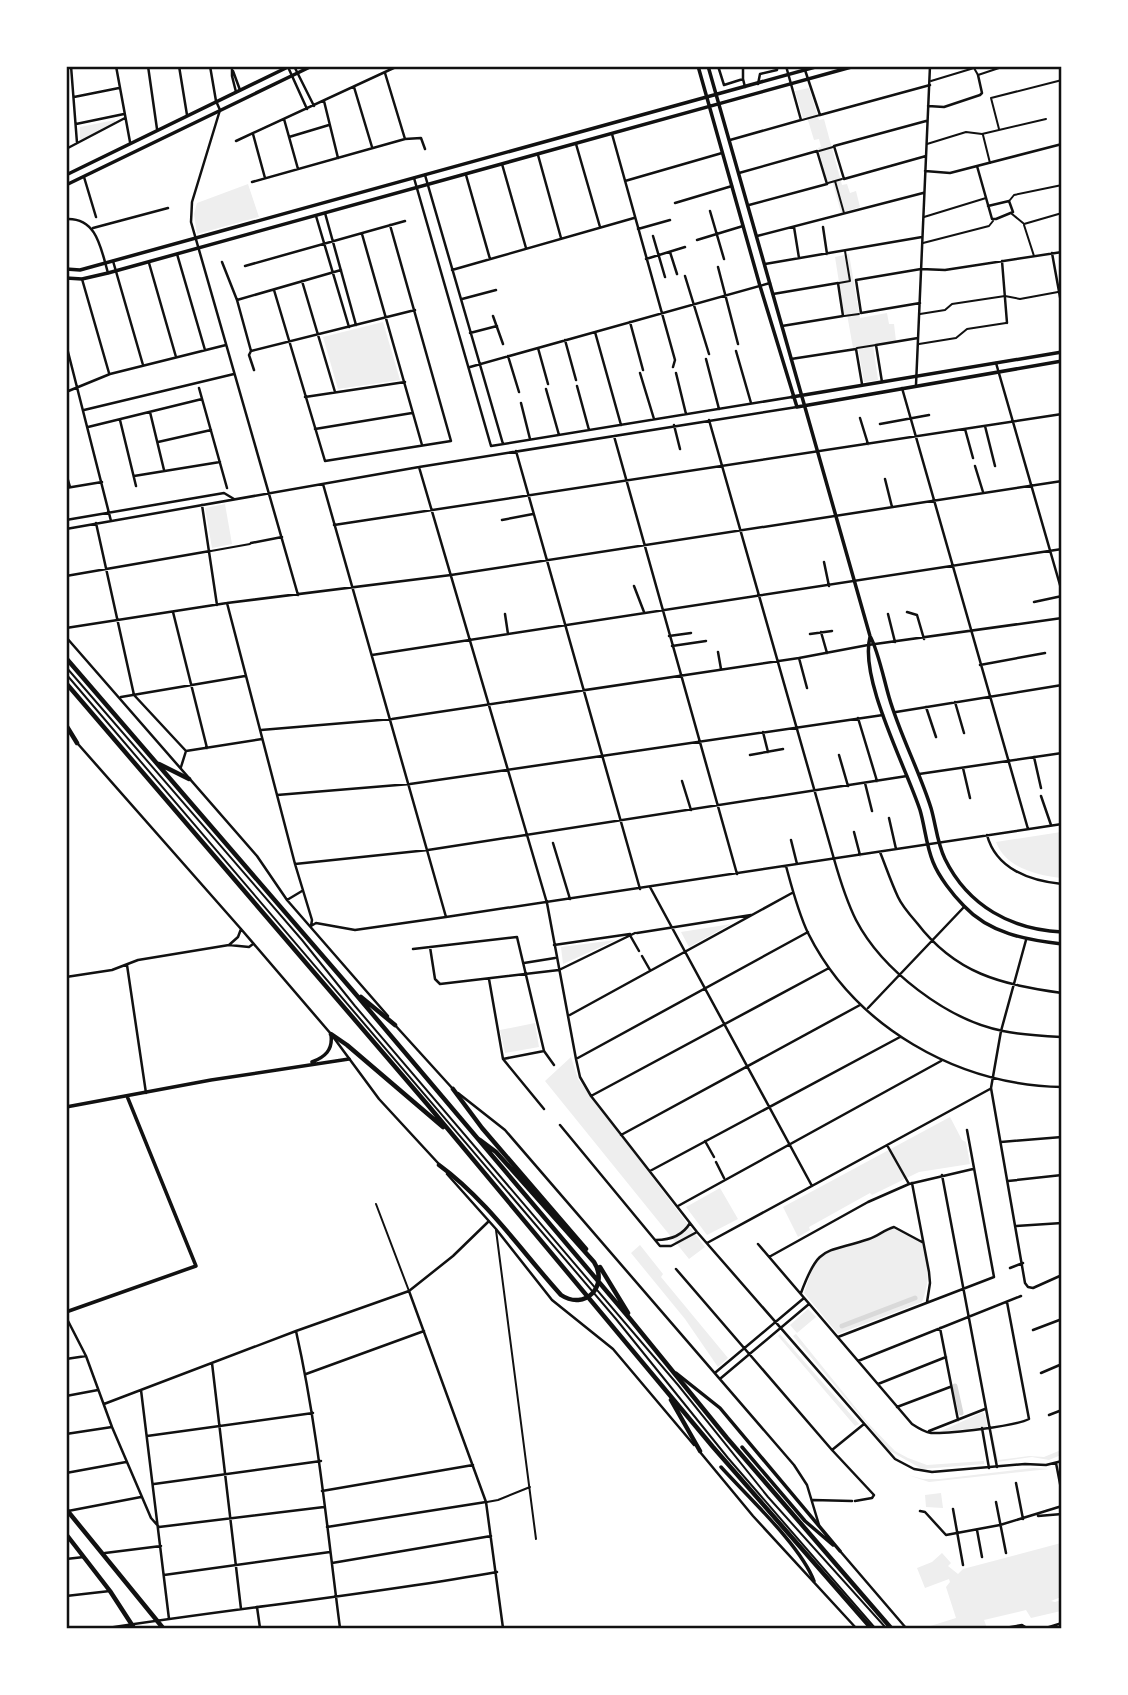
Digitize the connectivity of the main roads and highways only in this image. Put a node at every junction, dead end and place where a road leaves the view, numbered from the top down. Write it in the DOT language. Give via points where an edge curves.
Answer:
graph roads {
  1 [pos="66,658"];
  2 [pos="66,684"];
  3 [pos="66,725"];
  4 [pos="77,743"];
  5 [pos="155,761"];
  6 [pos="189,779"];
  7 [pos="353,991"];
  8 [pos="396,1026"];
  9 [pos="331,1034"];
  10 [pos="453,1089"];
  11 [pos="482,1128"];
  12 [pos="474,1136"];
  13 [pos="454,1138"];
  14 [pos="496,1152"];
  15 [pos="439,1165"];
  16 [pos="631,1320"];
  17 [pos="666,1390"];
  18 [pos="700,1451"];
  19 [pos="67,1510"];
  20 [pos="66,1534"];
  21 [pos="132,1627"];
  22 [pos="163,1629"];
  23 [pos="873,1629"];
  24 [pos="888,1629"];
  1 -- 5 [label="main road"];
  2 -- 13 [label="main road"];
  3 -- 4 [label="main road"];
  5 -- 6 [label="main road"];
  5 -- 7 [label="main road"];
  7 -- 8 [label="main road"];
  7 -- 12 [label="main road"];
  9 -- 13 [label="main road"];
  10 -- 11 [label="main road"];
  11 -- 14 [label="main road"];
  11 -- 16 [label="main road" via="589,1253"];
  12 -- 14 [label="main road"];
  12 -- 16 [label="main road"];
  13 -- 17 [label="main road"];
  14 -- 15 [label="main road" via="598,1269 600,1280 593,1294 579,1301 564,1297"];
  16 -- 24 [label="main road"];
  17 -- 18 [label="main road"];
  17 -- 23 [label="main road"];
  19 -- 22 [label="main road"];
  20 -- 21 [label="main road"];
}
